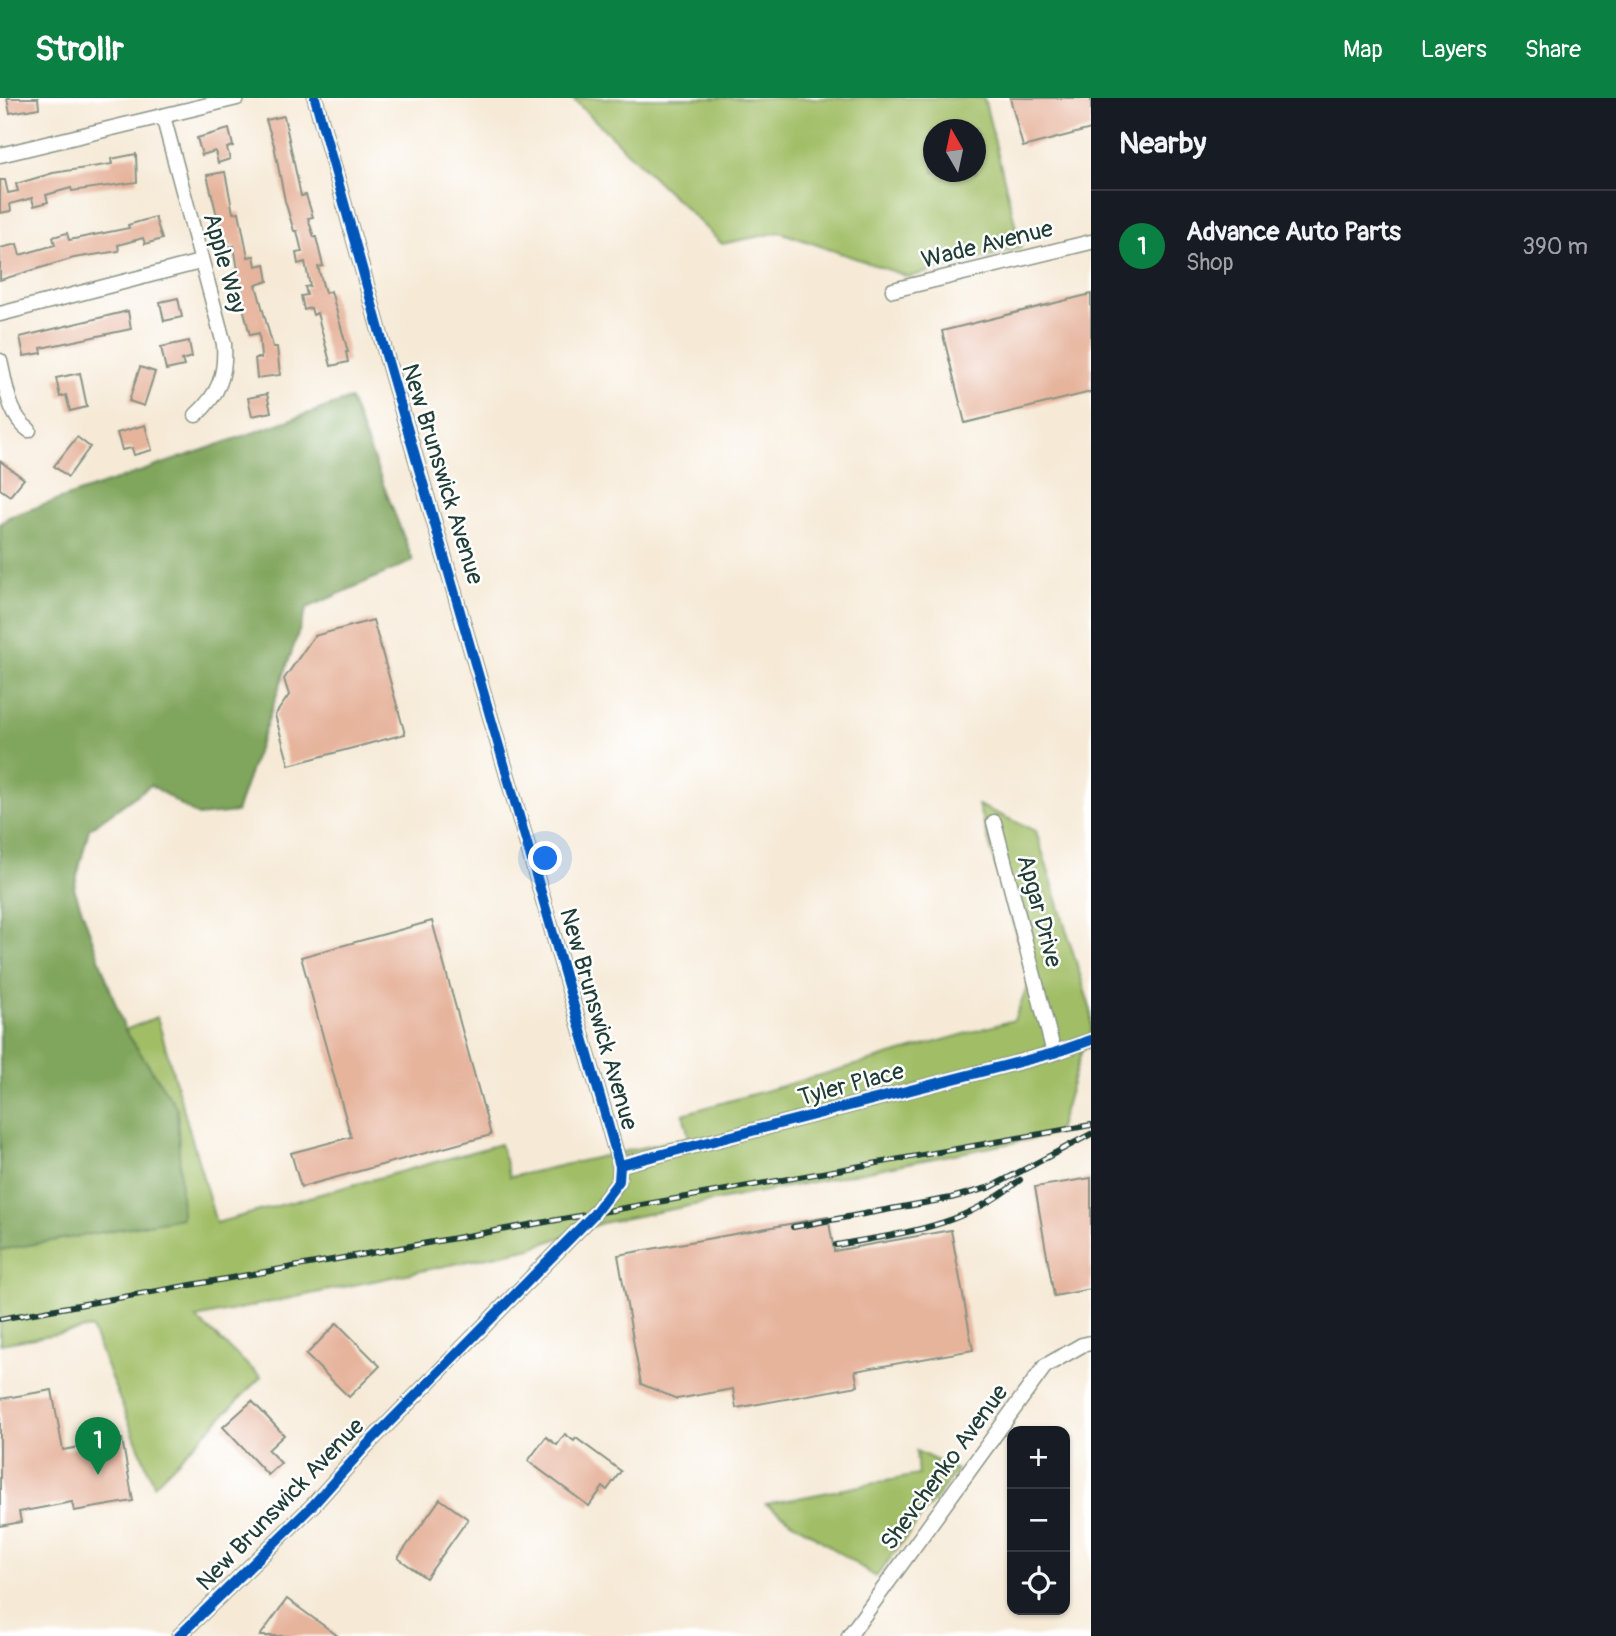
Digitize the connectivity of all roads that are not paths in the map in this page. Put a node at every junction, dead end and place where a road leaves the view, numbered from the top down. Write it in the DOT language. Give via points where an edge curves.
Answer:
graph roads {
  1 [pos="237,98"];
  2 [pos="316,98"];
  3 [pos="163,116"];
  4 [pos="0,156"];
  5 [pos="1091,242"];
  6 [pos="200,262"];
  7 [pos="893,290"];
  8 [pos="0,314"];
  9 [pos="0,361"];
  10 [pos="196,415"];
  11 [pos="29,430"];
  12 [pos="994,822"];
  13 [pos="1091,1040"];
  14 [pos="1054,1053"];
  15 [pos="620,1165"];
  16 [pos="1091,1343"];
  17 [pos="179,1636"];
  18 [pos="849,1636"];
  1 -- 3 [label="street"];
  2 -- 15 [label="street, New Brunswick Avenue"];
  3 -- 4 [label="street"];
  3 -- 6 [label="street, Apple Way"];
  5 -- 7 [label="street, Wade Avenue"];
  6 -- 8 [label="street"];
  6 -- 10 [label="street, Apple Way" via="224,344 225,366 220,386"];
  9 -- 11 [label="street" via="13,412 18,423"];
  12 -- 14 [label="street, Apgar Drive"];
  13 -- 14 [label="street, Tyler Place"];
  14 -- 15 [label="street, Tyler Place"];
  15 -- 17 [label="street, New Brunswick Avenue" via="619,1181 594,1214 313,1505"];
  16 -- 18 [label="street, Shevchenko Avenue" via="1045,1366"];
}
